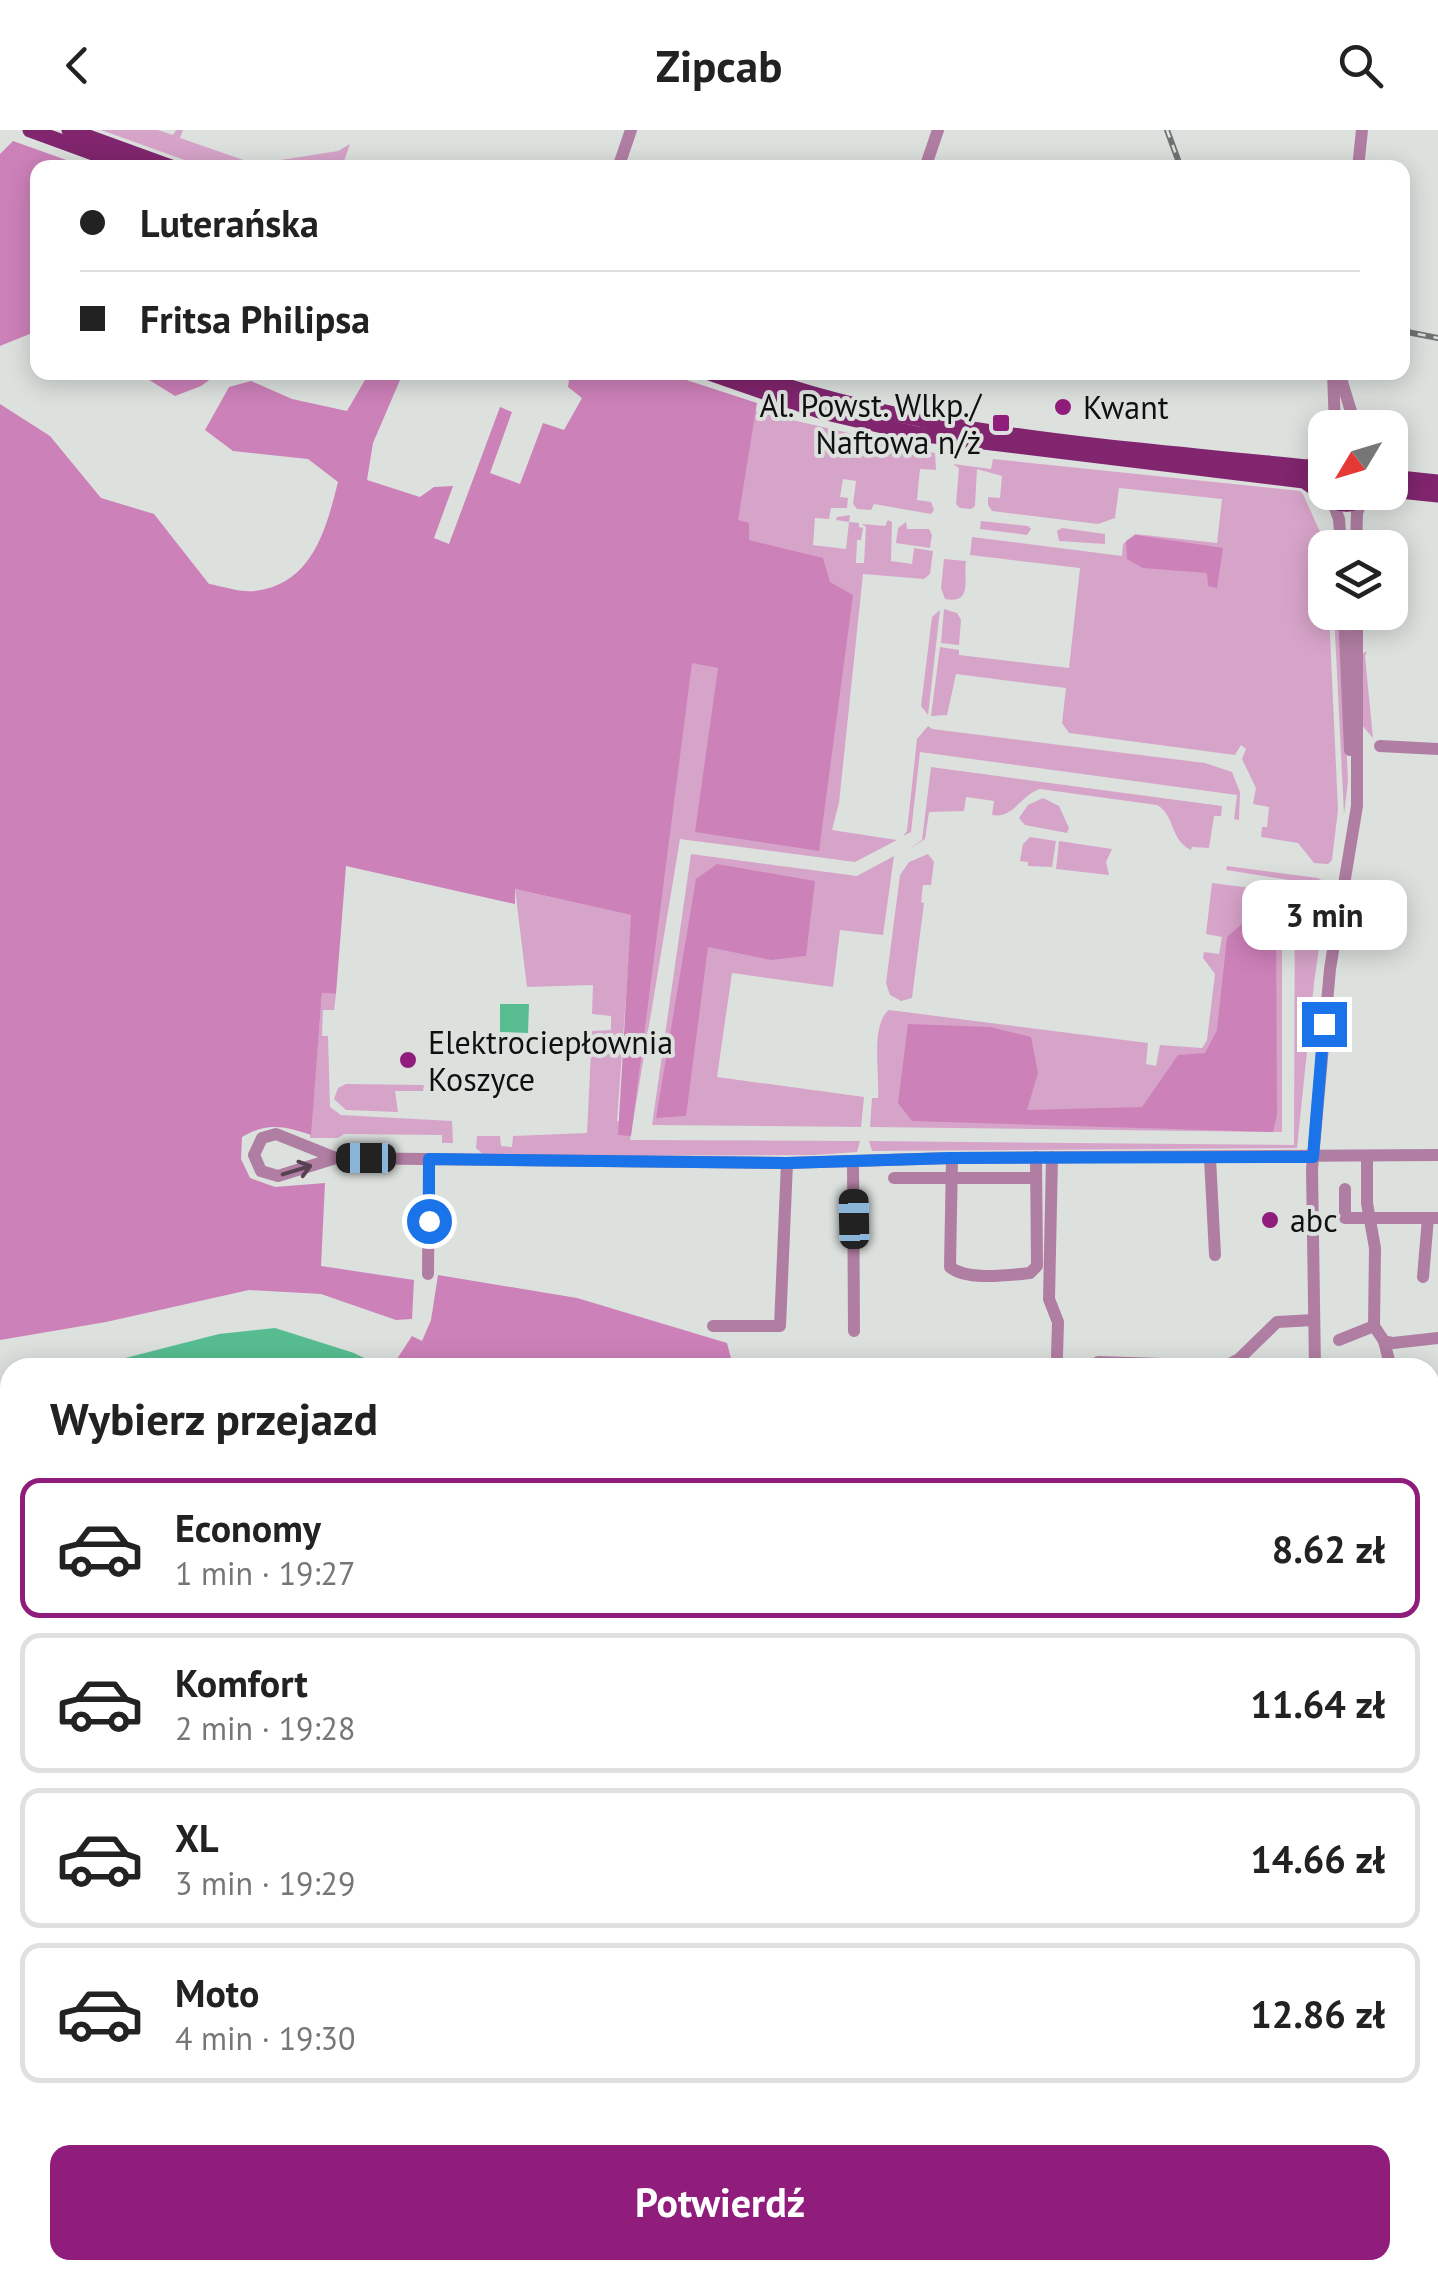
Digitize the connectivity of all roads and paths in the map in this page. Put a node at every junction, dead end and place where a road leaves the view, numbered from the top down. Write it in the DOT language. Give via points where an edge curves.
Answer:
graph roads {
  1 [pos="30,130"];
  2 [pos="69,130"];
  3 [pos="630,130"];
  4 [pos="938,130"];
  5 [pos="1362,130"];
  6 [pos="112,160"];
  7 [pos="152,160"];
  8 [pos="621,160"];
  9 [pos="928,160"];
  10 [pos="1359,160"];
  11 [pos="729,380"];
  12 [pos="770,380"];
  13 [pos="1336,380"];
  14 [pos="1339,380"];
  15 [pos="1335,410"];
  16 [pos="1350,410"];
  17 [pos="1308,468"];
  18 [pos="1408,479"];
  19 [pos="1438,482"];
  20 [pos="1308,483"];
  21 [pos="1408,492"];
  22 [pos="1438,496"];
  23 [pos="1345,630"];
  24 [pos="1357,630"];
  25 [pos="1380,746"];
  26 [pos="1438,749"];
  27 [pos="1347,852"];
  28 [pos="1438,1155"];
  29 [pos="1366,1156"];
  30 [pos="1036,1157"];
  31 [pos="1313,1157"];
  32 [pos="336,1158"];
  33 [pos="952,1158"];
  34 [pos="1052,1158"];
  35 [pos="1210,1158"];
  36 [pos="429,1159"];
  37 [pos="853,1161"];
  38 [pos="787,1163"];
  39 [pos="894,1178"];
  40 [pos="952,1178"];
  41 [pos="1036,1178"];
  42 [pos="1345,1189"];
  43 [pos="1433,1218"];
  44 [pos="1372,1219"];
  45 [pos="1216,1254"];
  46 [pos="428,1274"];
  47 [pos="1423,1276"];
  48 [pos="1314,1320"];
  49 [pos="713,1326"];
  50 [pos="1374,1326"];
  51 [pos="854,1331"];
  52 [pos="1438,1338"];
  53 [pos="1339,1340"];
  54 [pos="1384,1341"];
  55 [pos="1057,1356"];
  56 [pos="1241,1358"];
  57 [pos="1315,1358"];
  58 [pos="1388,1358"];
  1 -- 6 [label="main road"];
  2 -- 7 [label="main road"];
  3 -- 8 [label="street"];
  4 -- 9 [label="street"];
  5 -- 10 [label="street"];
  11 -- 20 [label="main road" via="882,427"];
  12 -- 17 [label="main road" via="952,427"];
  13 -- 15 [label="street"];
  14 -- 16 [label="street"];
  18 -- 19 [label="main road"];
  21 -- 22 [label="main road"];
  23 -- 27 [label="street"];
  24 -- 27 [label="street" via="1358,782"];
  25 -- 26 [label="street"];
  27 -- 31 [label="street"];
  28 -- 29 [label="street"];
  29 -- 31 [label="street"];
  29 -- 44 [label="street"];
  30 -- 33 [label="street"];
  30 -- 34 [label="street"];
  30 -- 41 [label="street"];
  31 -- 35 [label="street"];
  31 -- 48 [label="street"];
  32 -- 32 [label="street, one-way" via="276,1134 262,1138 254,1155 261,1171 276,1176"];
  32 -- 36 [label="street"];
  33 -- 37 [label="street"];
  33 -- 40 [label="street"];
  34 -- 35 [label="street"];
  34 -- 55 [label="street" via="1050,1299 1058,1322"];
  35 -- 45 [label="street"];
  36 -- 38 [label="street"];
  36 -- 46 [label="street"];
  37 -- 38 [label="street"];
  37 -- 51 [label="street"];
  38 -- 49 [label="street" via="780,1326"];
  39 -- 40 [label="street"];
  40 -- 41 [label="street"];
  40 -- 41 [label="street" via="950,1268 962,1274 1027,1274 1036,1269"];
  42 -- 44 [label="street" via="1345,1218"];
  43 -- 44 [label="street"];
  43 -- 47 [label="street"];
  44 -- 50 [label="street"];
  48 -- 56 [label="street" via="1276,1322"];
  48 -- 57 [label="street"];
  50 -- 53 [label="street"];
  50 -- 54 [label="street"];
  52 -- 54 [label="street"];
  54 -- 58 [label="street"];
}
